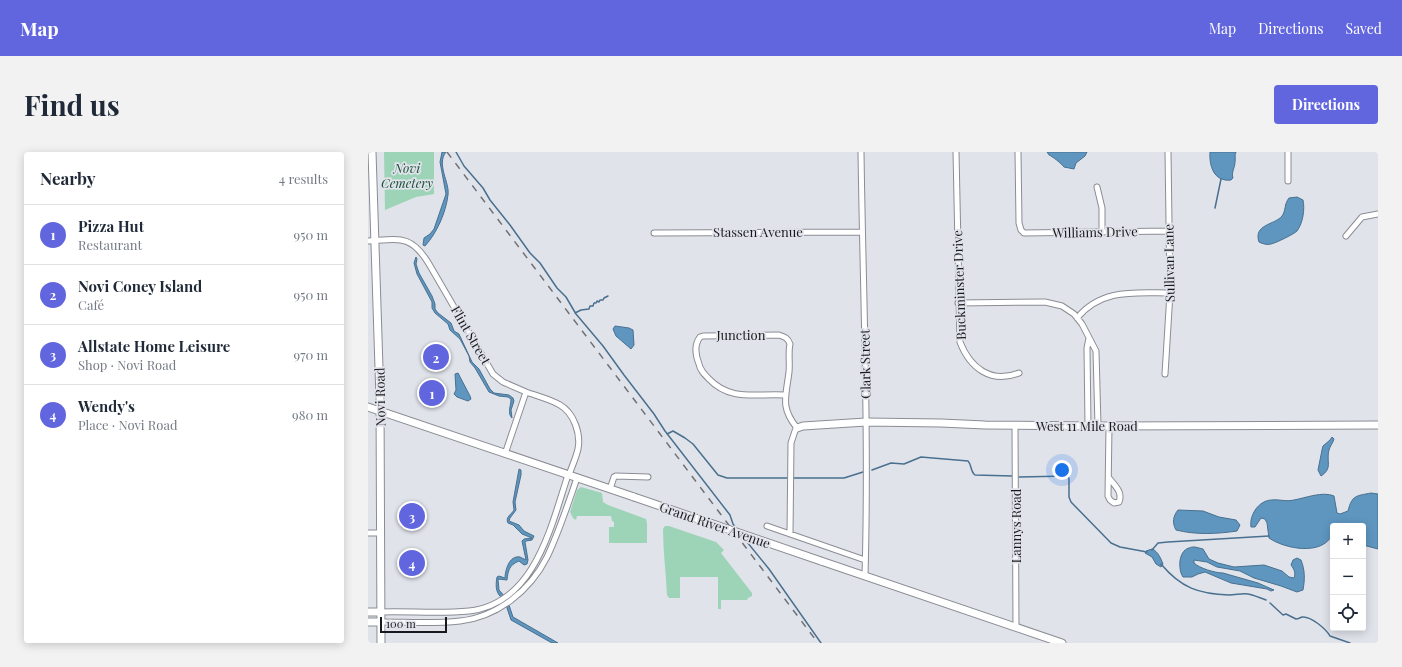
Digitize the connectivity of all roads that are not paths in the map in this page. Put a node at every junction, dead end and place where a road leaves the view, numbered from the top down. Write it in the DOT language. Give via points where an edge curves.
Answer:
graph roads {
  1 [pos="372,152"];
  2 [pos="861,152"];
  3 [pos="956,152"];
  4 [pos="1018,152"];
  5 [pos="1168,152"];
  6 [pos="1288,152"];
  7 [pos="1288,181"];
  8 [pos="1097,187"];
  9 [pos="1378,214"];
  10 [pos="1169,231"];
  11 [pos="862,232"];
  12 [pos="1102,232"];
  13 [pos="654,233"];
  14 [pos="1346,236"];
  15 [pos="372,240"];
  16 [pos="1170,293"];
  17 [pos="958,304"];
  18 [pos="1078,318"];
  19 [pos="1089,338"];
  20 [pos="1019,373"];
  21 [pos="1165,374"];
  22 [pos="1087,384"];
  23 [pos="1098,384"];
  24 [pos="526,392"];
  25 [pos="785,396"];
  26 [pos="368,407"];
  27 [pos="380,411"];
  28 [pos="866,422"];
  29 [pos="1378,425"];
  30 [pos="1015,426"];
  31 [pos="1088,426"];
  32 [pos="1098,426"];
  33 [pos="1109,426"];
  34 [pos="797,428"];
  35 [pos="505,454"];
  36 [pos="569,475"];
  37 [pos="648,477"];
  38 [pos="578,478"];
  39 [pos="1109,478"];
  40 [pos="610,489"];
  41 [pos="766,526"];
  42 [pos="368,533"];
  43 [pos="380,533"];
  44 [pos="790,534"];
  45 [pos="865,560"];
  46 [pos="865,575"];
  47 [pos="368,612"];
  48 [pos="380,612"];
  49 [pos="368,622"];
  50 [pos="381,622"];
  51 [pos="1016,627"];
  52 [pos="381,643"];
  53 [pos="1062,643"];
  1 -- 15 [label="main road, Novi Road"];
  2 -- 11 [label="street, Clark Street"];
  3 -- 17 [label="street, Buckminster Drive"];
  4 -- 12 [label="street, Williams Drive" via="1019,223 1022,232"];
  5 -- 10 [label="street, Sullivan Lane"];
  6 -- 7 [label="street"];
  8 -- 12 [label="street" via="1102,208"];
  9 -- 14 [label="street" via="1362,217"];
  10 -- 12 [label="street, Williams Drive"];
  10 -- 16 [label="street, Sullivan Lane"];
  11 -- 13 [label="street, Stassen Avenue"];
  11 -- 28 [label="street, Clark Street"];
  15 -- 24 [label="street, Flint Street" via="402,240 420,251 493,374 503,382"];
  15 -- 27 [label="main road, Novi Road"];
  16 -- 18 [label="street" via="1106,297 1092,304"];
  16 -- 21 [label="street, Sullivan Lane"];
  17 -- 18 [label="street" via="1045,302 1062,306"];
  17 -- 20 [label="street, Buckminster Drive" via="960,342 972,364 992,375 1003,377"];
  18 -- 19 [label="street"];
  19 -- 22 [label="street"];
  19 -- 23 [label="street" via="1096,351"];
  22 -- 23 [label="street"];
  22 -- 31 [label="street"];
  23 -- 32 [label="street"];
  24 -- 35 [label="street"];
  24 -- 36 [label="street, Flint Street" via="562,406 576,425 579,436 578,448"];
  25 -- 25 [label="street, Junction" via="790,344 786,337 700,337 695,352 704,375 713,384 734,395"];
  25 -- 34 [label="street" via="788,415"];
  26 -- 27 [label="main road, Grand River Avenue"];
  27 -- 35 [label="main road, Grand River Avenue"];
  27 -- 43 [label="main road, Novi Road"];
  28 -- 30 [label="main road, West 11 Mile Road"];
  28 -- 34 [label="main road, West 11 Mile Road"];
  28 -- 45 [label="street, Clark Street"];
  29 -- 33 [label="main road, West 11 Mile Road"];
  30 -- 31 [label="main road, West 11 Mile Road"];
  30 -- 51 [label="street, Lannys Road"];
  31 -- 32 [label="main road, West 11 Mile Road"];
  32 -- 33 [label="main road, West 11 Mile Road"];
  33 -- 39 [label="street"];
  34 -- 44 [label="street" via="791,443"];
  35 -- 36 [label="main road, Grand River Avenue"];
  36 -- 38 [label="main road, Grand River Avenue"];
  36 -- 48 [label="street, Flint Street" via="538,558 530,572 508,595 490,605 469,611"];
  37 -- 40 [label="street" via="616,476"];
  38 -- 40 [label="main road, Grand River Avenue"];
  38 -- 50 [label="street" via="547,558 534,578 512,600 492,611 459,621"];
  40 -- 46 [label="main road, Grand River Avenue, bridge"];
  41 -- 44 [label="street"];
  42 -- 43 [label="street"];
  43 -- 48 [label="main road, Novi Road"];
  44 -- 45 [label="street"];
  45 -- 46 [label="street, Clark Street"];
  46 -- 51 [label="main road, Grand River Avenue"];
  47 -- 48 [label="main road"];
  48 -- 50 [label="main road, Novi Road"];
  49 -- 50 [label="main road"];
  50 -- 52 [label="main road, Novi Road"];
  51 -- 53 [label="main road, Grand River Avenue"];
}
